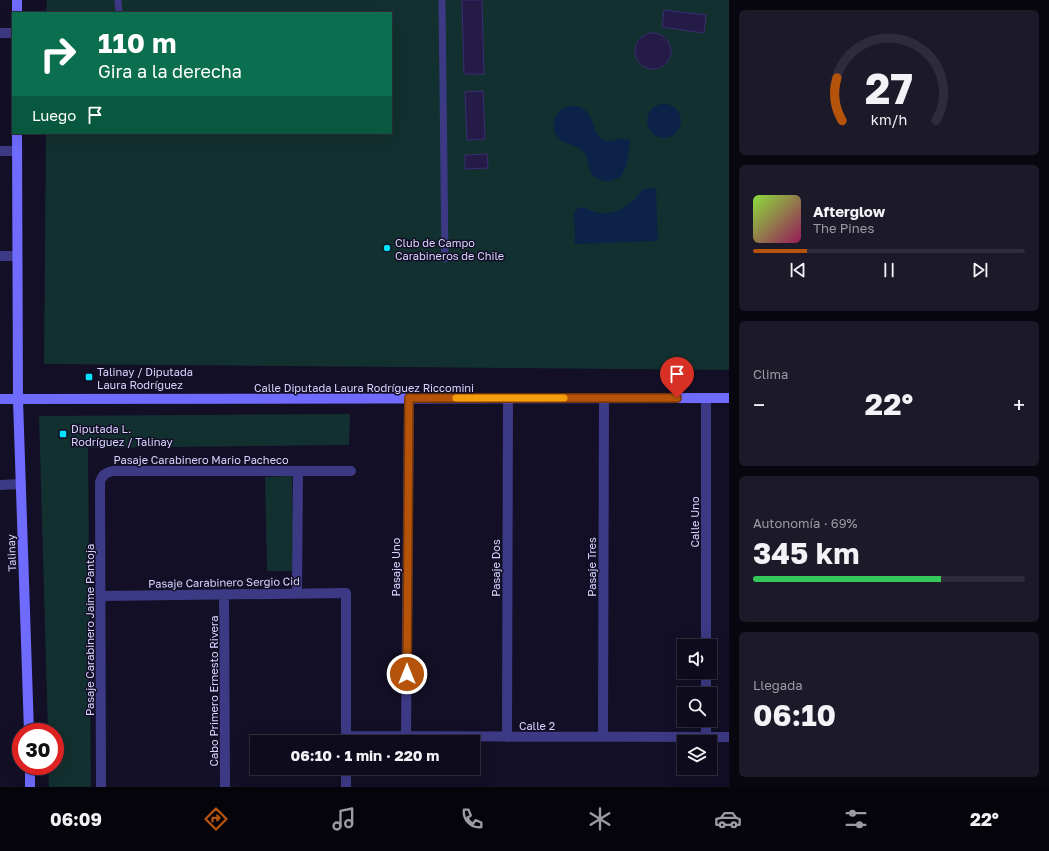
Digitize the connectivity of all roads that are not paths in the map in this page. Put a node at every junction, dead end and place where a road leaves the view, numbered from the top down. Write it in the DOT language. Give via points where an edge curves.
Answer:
graph roads {
  1 [pos="17,0"];
  2 [pos="118,0"];
  3 [pos="442,0"];
  4 [pos="17,12"];
  5 [pos="119,12"];
  6 [pos="0,33"];
  7 [pos="12,33"];
  8 [pos="17,134"];
  9 [pos="0,150"];
  10 [pos="17,151"];
  11 [pos="0,256"];
  12 [pos="17,256"];
  13 [pos="445,259"];
  14 [pos="409,398"];
  15 [pos="604,398"];
  16 [pos="706,398"];
  17 [pos="729,398"];
  18 [pos="0,399"];
  19 [pos="508,399"];
  20 [pos="18,400"];
  21 [pos="298,470"];
  22 [pos="351,470"];
  23 [pos="104,474"];
  24 [pos="20,484"];
  25 [pos="0,486"];
  26 [pos="298,593"];
  27 [pos="224,594"];
  28 [pos="101,596"];
  29 [pos="706,639"];
  30 [pos="29,723"];
  31 [pos="346,735"];
  32 [pos="406,735"];
  33 [pos="603,736"];
  34 [pos="480,737"];
  35 [pos="506,737"];
  36 [pos="677,737"];
  37 [pos="717,737"];
  38 [pos="729,737"];
  39 [pos="30,775"];
  40 [pos="346,775"];
  41 [pos="30,787"];
  42 [pos="101,787"];
  43 [pos="225,787"];
  44 [pos="346,787"];
  1 -- 4 [label="main road"];
  2 -- 5 [label="lane"];
  3 -- 13 [label="lane"];
  6 -- 7 [label="street"];
  8 -- 10 [label="main road, Talinay"];
  9 -- 10 [label="street"];
  10 -- 12 [label="main road, Talinay"];
  11 -- 12 [label="street"];
  12 -- 20 [label="main road, Talinay"];
  14 -- 19 [label="main road, Calle Diputada Laura Rodríguez Riccomini"];
  14 -- 20 [label="main road, Calle Diputada Laura Rodríguez Riccomini"];
  14 -- 32 [label="street, Pasaje Uno"];
  15 -- 16 [label="main road, Calle Diputada Laura Rodríguez Riccomini"];
  15 -- 19 [label="main road, Calle Diputada Laura Rodríguez Riccomini"];
  15 -- 33 [label="street, Pasaje Tres"];
  16 -- 17 [label="main road, Calle Diputada Laura Rodríguez Riccomini"];
  16 -- 29 [label="street, Calle Uno"];
  18 -- 20 [label="main road, Calle Diputada Laura Rodríguez Riccomini"];
  19 -- 35 [label="street, Pasaje Dos"];
  20 -- 24 [label="main road, Talinay"];
  21 -- 22 [label="street, Pasaje Carabinero Mario Pacheco"];
  21 -- 23 [label="street, Pasaje Carabinero Mario Pacheco" via="113,471"];
  21 -- 26 [label="street, Pasaje Carabinero Mario Pacheco"];
  23 -- 28 [label="street, Pasaje Carabinero Jaime Pantoja" via="100,482"];
  24 -- 25 [label="street"];
  24 -- 30 [label="main road, Talinay"];
  26 -- 27 [label="street, Pasaje Carabinero Sergio Cid"];
  26 -- 31 [label="street, Pasaje Carabinero Sergio Cid" via="346,593"];
  27 -- 28 [label="street, Pasaje Carabinero Sergio Cid"];
  27 -- 43 [label="street, Cabo Primero Ernesto Rivera"];
  28 -- 42 [label="street, Pasaje Carabinero Jaime Pantoja"];
  33 -- 35 [label="street, Calle 2"];
  33 -- 36 [label="street, Calle 2"];
  34 -- 35 [label="street, Calle 2"];
  37 -- 38 [label="street, Calle 2"];
  39 -- 41 [label="main road"];
  40 -- 44 [label="street"];
}
